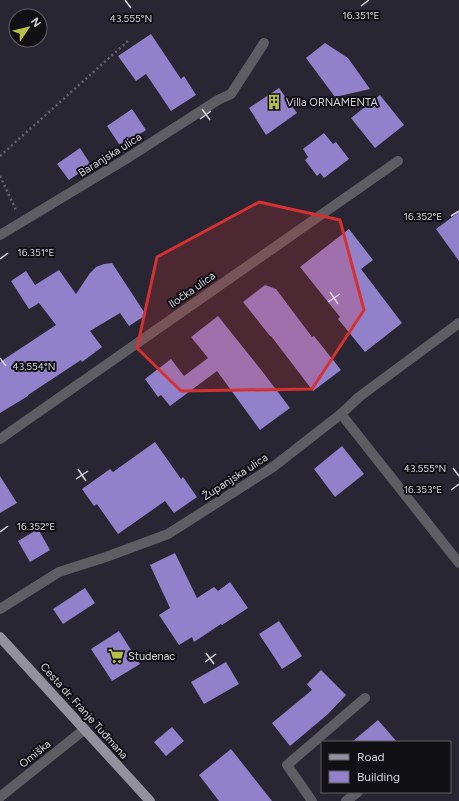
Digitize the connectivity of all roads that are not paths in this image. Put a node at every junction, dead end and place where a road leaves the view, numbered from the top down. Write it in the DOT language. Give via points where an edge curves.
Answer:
graph roads {
  1 [pos="264,44"];
  2 [pos="398,161"];
  3 [pos="0,235"];
  4 [pos="459,323"];
  5 [pos="341,414"];
  6 [pos="0,439"];
  7 [pos="459,563"];
  8 [pos="0,609"];
  9 [pos="0,637"];
  10 [pos="365,698"];
  11 [pos="85,729"];
  12 [pos="357,793"];
  13 [pos="0,797"];
  14 [pos="150,801"];
  15 [pos="312,801"];
  16 [pos="346,801"];
  1 -- 3 [label="street, Baranjska ulica" via="231,94"];
  2 -- 6 [label="street, Iločka ulica"];
  4 -- 5 [label="street, Županjska ulica" via="359,397"];
  5 -- 7 [label="street"];
  5 -- 8 [label="street, Županjska ulica" via="273,467 168,534 59,572"];
  9 -- 11 [label="main road, Cesta dr. Franje Tuđmana"];
  10 -- 15 [label="street" via="287,765"];
  11 -- 13 [label="street, Omiška"];
  11 -- 14 [label="main road, Cesta dr. Franje Tuđmana"];
  12 -- 16 [label="street"];
}
